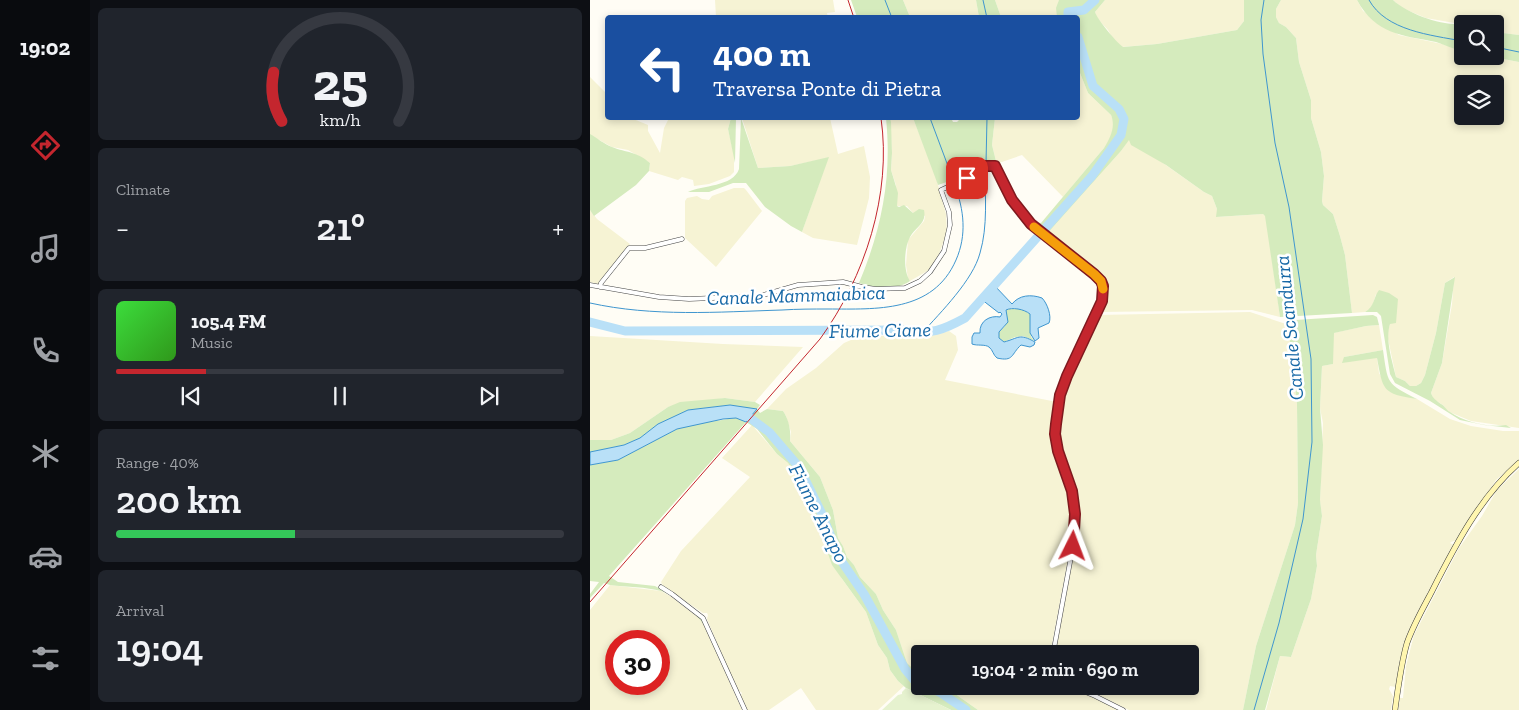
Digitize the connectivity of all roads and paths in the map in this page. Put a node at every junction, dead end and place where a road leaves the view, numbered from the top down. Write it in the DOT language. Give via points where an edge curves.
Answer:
graph roads {
  1 [pos="682,239"];
  2 [pos="590,285"];
  3 [pos="600,287"];
  4 [pos="1519,463"];
  5 [pos="661,587"];
  6 [pos="1055,645"];
  7 [pos="1093,695"];
  8 [pos="745,710"];
  9 [pos="1124,710"];
  10 [pos="1395,710"];
  1 -- 3 [label="street" via="646,248 629,248"];
  2 -- 3 [label="street"];
  3 -- 6 [label="street" via="689,299 760,296 798,285 843,282 876,289 905,288 930,272 944,251 950,225 942,190 967,178 981,165 995,166 1012,200 1037,229 1101,281 1104,293 1060,395 1056,442 1072,491 1075,530"];
  4 -- 10 [label="street" via="1488,496 1456,547 1414,627 1404,656"];
  5 -- 8 [label="street" via="703,618"];
  7 -- 9 [label="street"];
}
